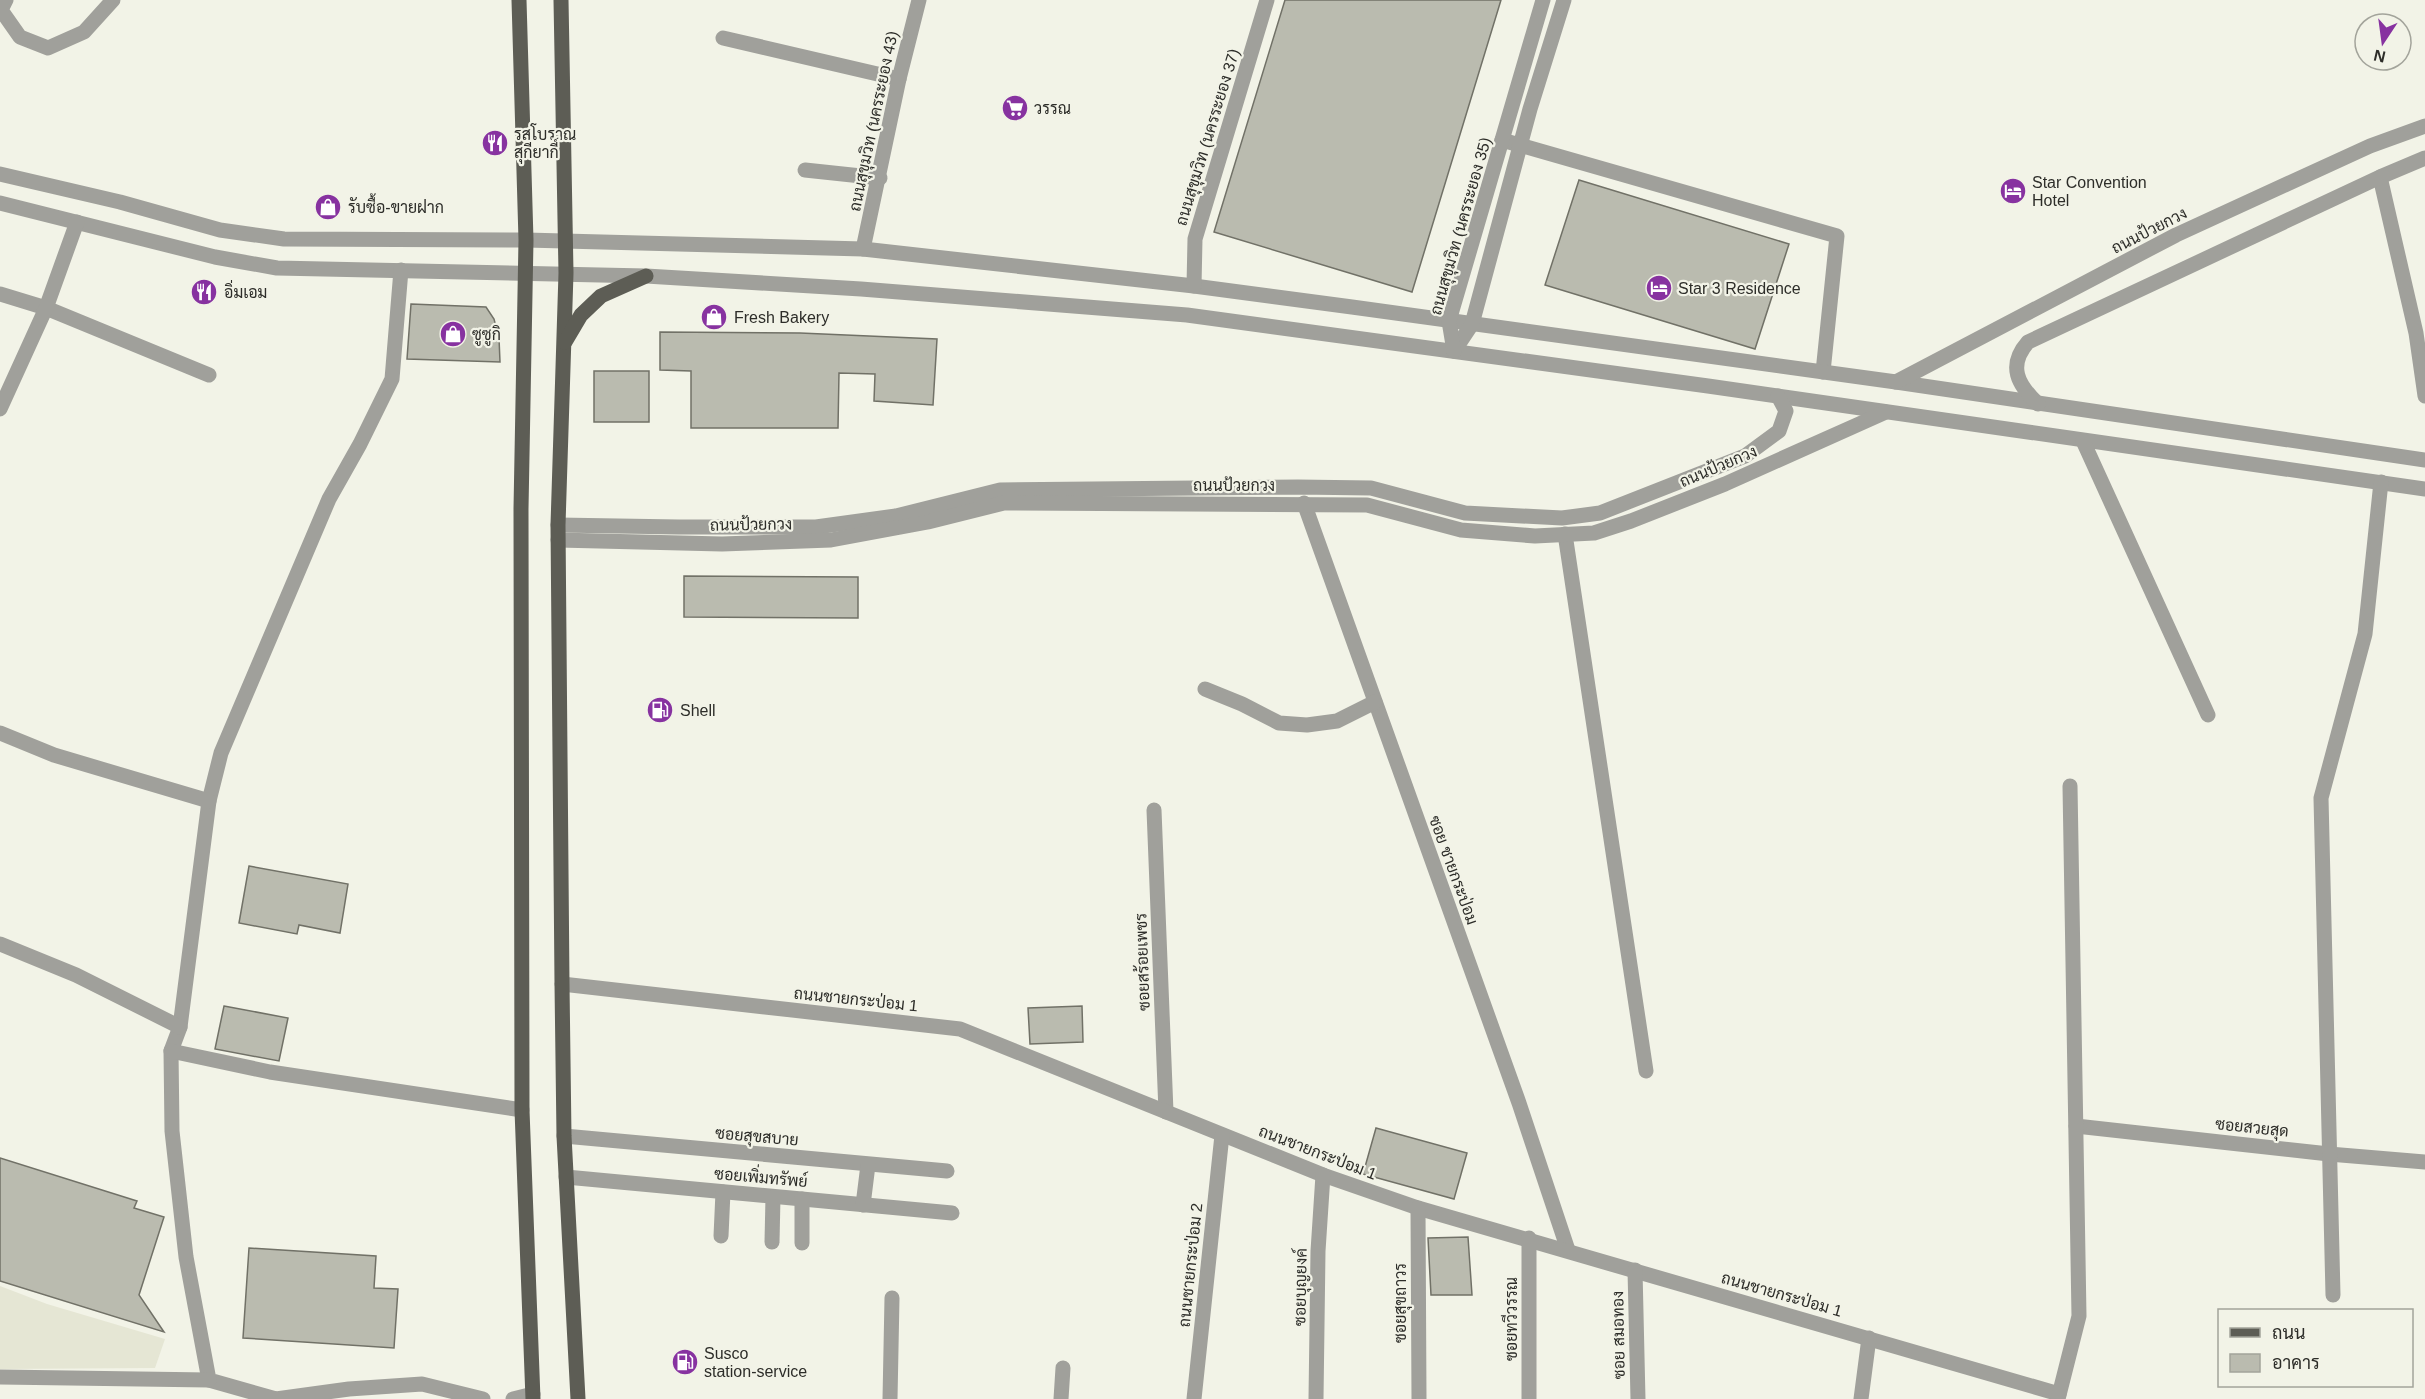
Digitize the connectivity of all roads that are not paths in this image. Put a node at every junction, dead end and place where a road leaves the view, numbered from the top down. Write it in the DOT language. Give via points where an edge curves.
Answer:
graph roads {
  1 [pos="6,0"];
  2 [pos="113,0"];
  3 [pos="519,0"];
  4 [pos="561,0"];
  5 [pos="919,0"];
  6 [pos="1266,0"];
  7 [pos="1544,0"];
  8 [pos="1564,0"];
  9 [pos="723,38"];
  10 [pos="898,79"];
  11 [pos="2425,126"];
  12 [pos="1502,140"];
  13 [pos="1520,146"];
  14 [pos="2425,158"];
  15 [pos="805,170"];
  16 [pos="0,174"];
  17 [pos="2380,177"];
  18 [pos="880,178"];
  19 [pos="0,203"];
  20 [pos="77,222"];
  21 [pos="526,240"];
  22 [pos="566,240"];
  23 [pos="863,249"];
  24 [pos="401,270"];
  25 [pos="566,273"];
  26 [pos="526,275"];
  27 [pos="646,276"];
  28 [pos="1194,286"];
  29 [pos="0,294"];
  30 [pos="46,308"];
  31 [pos="1449,321"];
  32 [pos="1472,324"];
  33 [pos="2421,332"];
  34 [pos="564,344"];
  35 [pos="1454,351"];
  36 [pos="1823,372"];
  37 [pos="208,375"];
  38 [pos="1896,382"];
  39 [pos="1778,396"];
  40 [pos="2425,396"];
  41 [pos="2038,404"];
  42 [pos="0,410"];
  43 [pos="1886,412"];
  44 [pos="2083,441"];
  45 [pos="1764,442"];
  46 [pos="2425,460"];
  47 [pos="1757,470"];
  48 [pos="2381,482"];
  49 [pos="2425,489"];
  50 [pos="1304,503"];
  51 [pos="558,532"];
  52 [pos="1565,534"];
  53 [pos="1204,689"];
  54 [pos="1375,702"];
  55 [pos="2208,715"];
  56 [pos="0,733"];
  57 [pos="2070,786"];
  58 [pos="210,801"];
  59 [pos="1154,810"];
  60 [pos="0,944"];
  61 [pos="562,984"];
  62 [pos="180,1027"];
  63 [pos="171,1051"];
  64 [pos="1646,1071"];
  65 [pos="522,1110"];
  66 [pos="1166,1112"];
  67 [pos="2076,1126"];
  68 [pos="1222,1135"];
  69 [pos="564,1136"];
  70 [pos="2329,1154"];
  71 [pos="2425,1162"];
  72 [pos="868,1165"];
  73 [pos="947,1171"];
  74 [pos="1323,1175"];
  75 [pos="566,1177"];
  76 [pos="723,1192"];
  77 [pos="773,1197"];
  78 [pos="802,1199"];
  79 [pos="863,1205"];
  80 [pos="1418,1208"];
  81 [pos="952,1213"];
  82 [pos="721,1236"];
  83 [pos="1529,1238"];
  84 [pos="772,1242"];
  85 [pos="802,1243"];
  86 [pos="1568,1250"];
  87 [pos="1635,1270"];
  88 [pos="2333,1295"];
  89 [pos="892,1298"];
  90 [pos="1869,1338"];
  91 [pos="1063,1368"];
  92 [pos="0,1377"];
  93 [pos="209,1380"];
  94 [pos="402,1392"];
  95 [pos="2058,1396"];
  96 [pos="533,1397"];
  97 [pos="1864,1397"];
  98 [pos="483,1399"];
  99 [pos="513,1399"];
  100 [pos="578,1399"];
  101 [pos="890,1399"];
  102 [pos="1061,1399"];
  103 [pos="1194,1399"];
  104 [pos="1316,1399"];
  105 [pos="1419,1399"];
  106 [pos="1529,1399"];
  107 [pos="1638,1399"];
  1 -- 2 [label="street" via="1,10 20,37 48,48 84,32"];
  3 -- 21 [label="main road"];
  4 -- 22 [label="main road"];
  5 -- 10 [label="street, ถนนสุขุมวิท (นครระยอง 43)"];
  6 -- 28 [label="street, ถนนสุขุมวิท (นครระยอง 37)" via="1195,239"];
  7 -- 12 [label="street, ถนนสุขุมวิท (นครระยอง 35)"];
  8 -- 13 [label="street"];
  9 -- 10 [label="street"];
  10 -- 18 [label="street, ถนนสุขุมวิท (นครระยอง 43)"];
  11 -- 38 [label="street, ถนนป้วยกวง" via="2370,146 2176,235"];
  12 -- 13 [label="street"];
  12 -- 31 [label="street, ถนนสุขุมวิท (นครระยอง 35)"];
  13 -- 32 [label="street"];
  13 -- 36 [label="street" via="1837,236"];
  14 -- 17 [label="street"];
  15 -- 18 [label="street"];
  16 -- 21 [label="street" via="220,230 284,239"];
  17 -- 33 [label="street"];
  17 -- 41 [label="street" via="2028,342 2018,358 2018,377 2020,386"];
  18 -- 23 [label="street, ถนนสุขุมวิท (นครระยอง 43)"];
  19 -- 20 [label="street"];
  20 -- 24 [label="street" via="215,257 277,268"];
  20 -- 30 [label="street"];
  21 -- 22 [label="street"];
  21 -- 26 [label="main road"];
  22 -- 23 [label="street"];
  22 -- 25 [label="main road"];
  23 -- 28 [label="street"];
  24 -- 26 [label="street"];
  24 -- 58 [label="street" via="392,379 324,510 221,753"];
  25 -- 26 [label="street"];
  25 -- 27 [label="street"];
  25 -- 34 [label="main road"];
  26 -- 65 [label="main road" via="521,509"];
  27 -- 34 [label="main road" via="601,296 581,315"];
  27 -- 35 [label="street" via="1187,315"];
  28 -- 31 [label="street"];
  29 -- 30 [label="street"];
  30 -- 37 [label="street"];
  30 -- 42 [label="street"];
  31 -- 32 [label="street"];
  31 -- 35 [label="street, ถนนสุขุมวิท (นครระยอง 35)"];
  32 -- 35 [label="street"];
  32 -- 36 [label="street"];
  33 -- 40 [label="street"];
  34 -- 51 [label="main road"];
  35 -- 39 [label="street"];
  36 -- 38 [label="street"];
  38 -- 41 [label="street"];
  39 -- 43 [label="street"];
  39 -- 45 [label="street, ถนนป้วยกวง" via="1786,411 1785,421"];
  41 -- 46 [label="street"];
  43 -- 44 [label="street"];
  43 -- 47 [label="street, ถนนป้วยกวง"];
  44 -- 48 [label="street"];
  44 -- 55 [label="street"];
  45 -- 47 [label="street" via="1767,451"];
  45 -- 51 [label="street, ถนนป้วยกวง" via="1725,465 1600,513 1562,518 1465,513 1371,488 1000,489 896,516 816,527"];
  47 -- 52 [label="street, ถนนป้วยกวง" via="1631,521 1594,532"];
  48 -- 49 [label="street"];
  48 -- 70 [label="street" via="2365,634 2321,798"];
  50 -- 51 [label="street, ถนนป้วยกวง" via="1004,503 831,540 722,544"];
  50 -- 52 [label="street, ถนนป้วยกวง" via="1367,505 1461,530 1536,536"];
  50 -- 54 [label="street, ซอย ชายกระป่อม"];
  51 -- 61 [label="main road"];
  52 -- 64 [label="street"];
  53 -- 54 [label="street" via="1279,723 1337,721"];
  54 -- 86 [label="street, ซอย ชายกระป่อม"];
  56 -- 58 [label="street" via="54,755"];
  57 -- 67 [label="street"];
  58 -- 62 [label="street"];
  59 -- 66 [label="street, ซอยสร้อยเพชร"];
  60 -- 62 [label="street" via="75,975"];
  61 -- 66 [label="street, ถนนชายกระป่อม 1" via="960,1029"];
  61 -- 69 [label="main road"];
  62 -- 63 [label="street"];
  63 -- 65 [label="street" via="270,1072"];
  63 -- 93 [label="street" via="172,1131 186,1257"];
  65 -- 96 [label="main road"];
  66 -- 68 [label="street, ถนนชายกระป่อม 1"];
  67 -- 70 [label="street, ซอยสวยสุด"];
  67 -- 95 [label="street" via="2079,1316"];
  68 -- 74 [label="street, ถนนชายกระป่อม 1"];
  68 -- 103 [label="street, ถนนชายกระป่อม 2"];
  69 -- 72 [label="street, ซอยสุขสบาย"];
  69 -- 75 [label="main road"];
  70 -- 71 [label="street, ซอยสวยสุด"];
  70 -- 88 [label="street"];
  72 -- 73 [label="street, ซอยสุขสบาย"];
  72 -- 79 [label="street"];
  74 -- 80 [label="street, ถนนชายกระป่อม 1"];
  74 -- 104 [label="street, ซอยบุญยงค์"];
  75 -- 76 [label="street, ซอยเพิ่มทรัพย์"];
  75 -- 100 [label="main road"];
  76 -- 77 [label="street, ซอยเพิ่มทรัพย์"];
  76 -- 82 [label="street"];
  77 -- 78 [label="street, ซอยเพิ่มทรัพย์"];
  77 -- 84 [label="street"];
  78 -- 79 [label="street, ซอยเพิ่มทรัพย์"];
  78 -- 85 [label="street"];
  79 -- 81 [label="street, ซอยเพิ่มทรัพย์"];
  80 -- 83 [label="street, ถนนชายกระป่อม 1"];
  80 -- 105 [label="street, ซอยสุขถาวร"];
  83 -- 86 [label="street, ถนนชายกระป่อม 1"];
  83 -- 106 [label="street, ซอยทวีวรรณ"];
  86 -- 87 [label="street, ถนนชายกระป่อม 1"];
  87 -- 90 [label="street, ถนนชายกระป่อม 1"];
  87 -- 107 [label="street, ซอย สมอทอง"];
  89 -- 101 [label="street"];
  90 -- 95 [label="street, ถนนชายกระป่อม 1"];
  90 -- 97 [label="street"];
  91 -- 102 [label="street"];
  92 -- 93 [label="street"];
  93 -- 94 [label="street" via="276,1399 348,1389"];
  94 -- 98 [label="street" via="422,1384"];
  96 -- 99 [label="street"];
}
